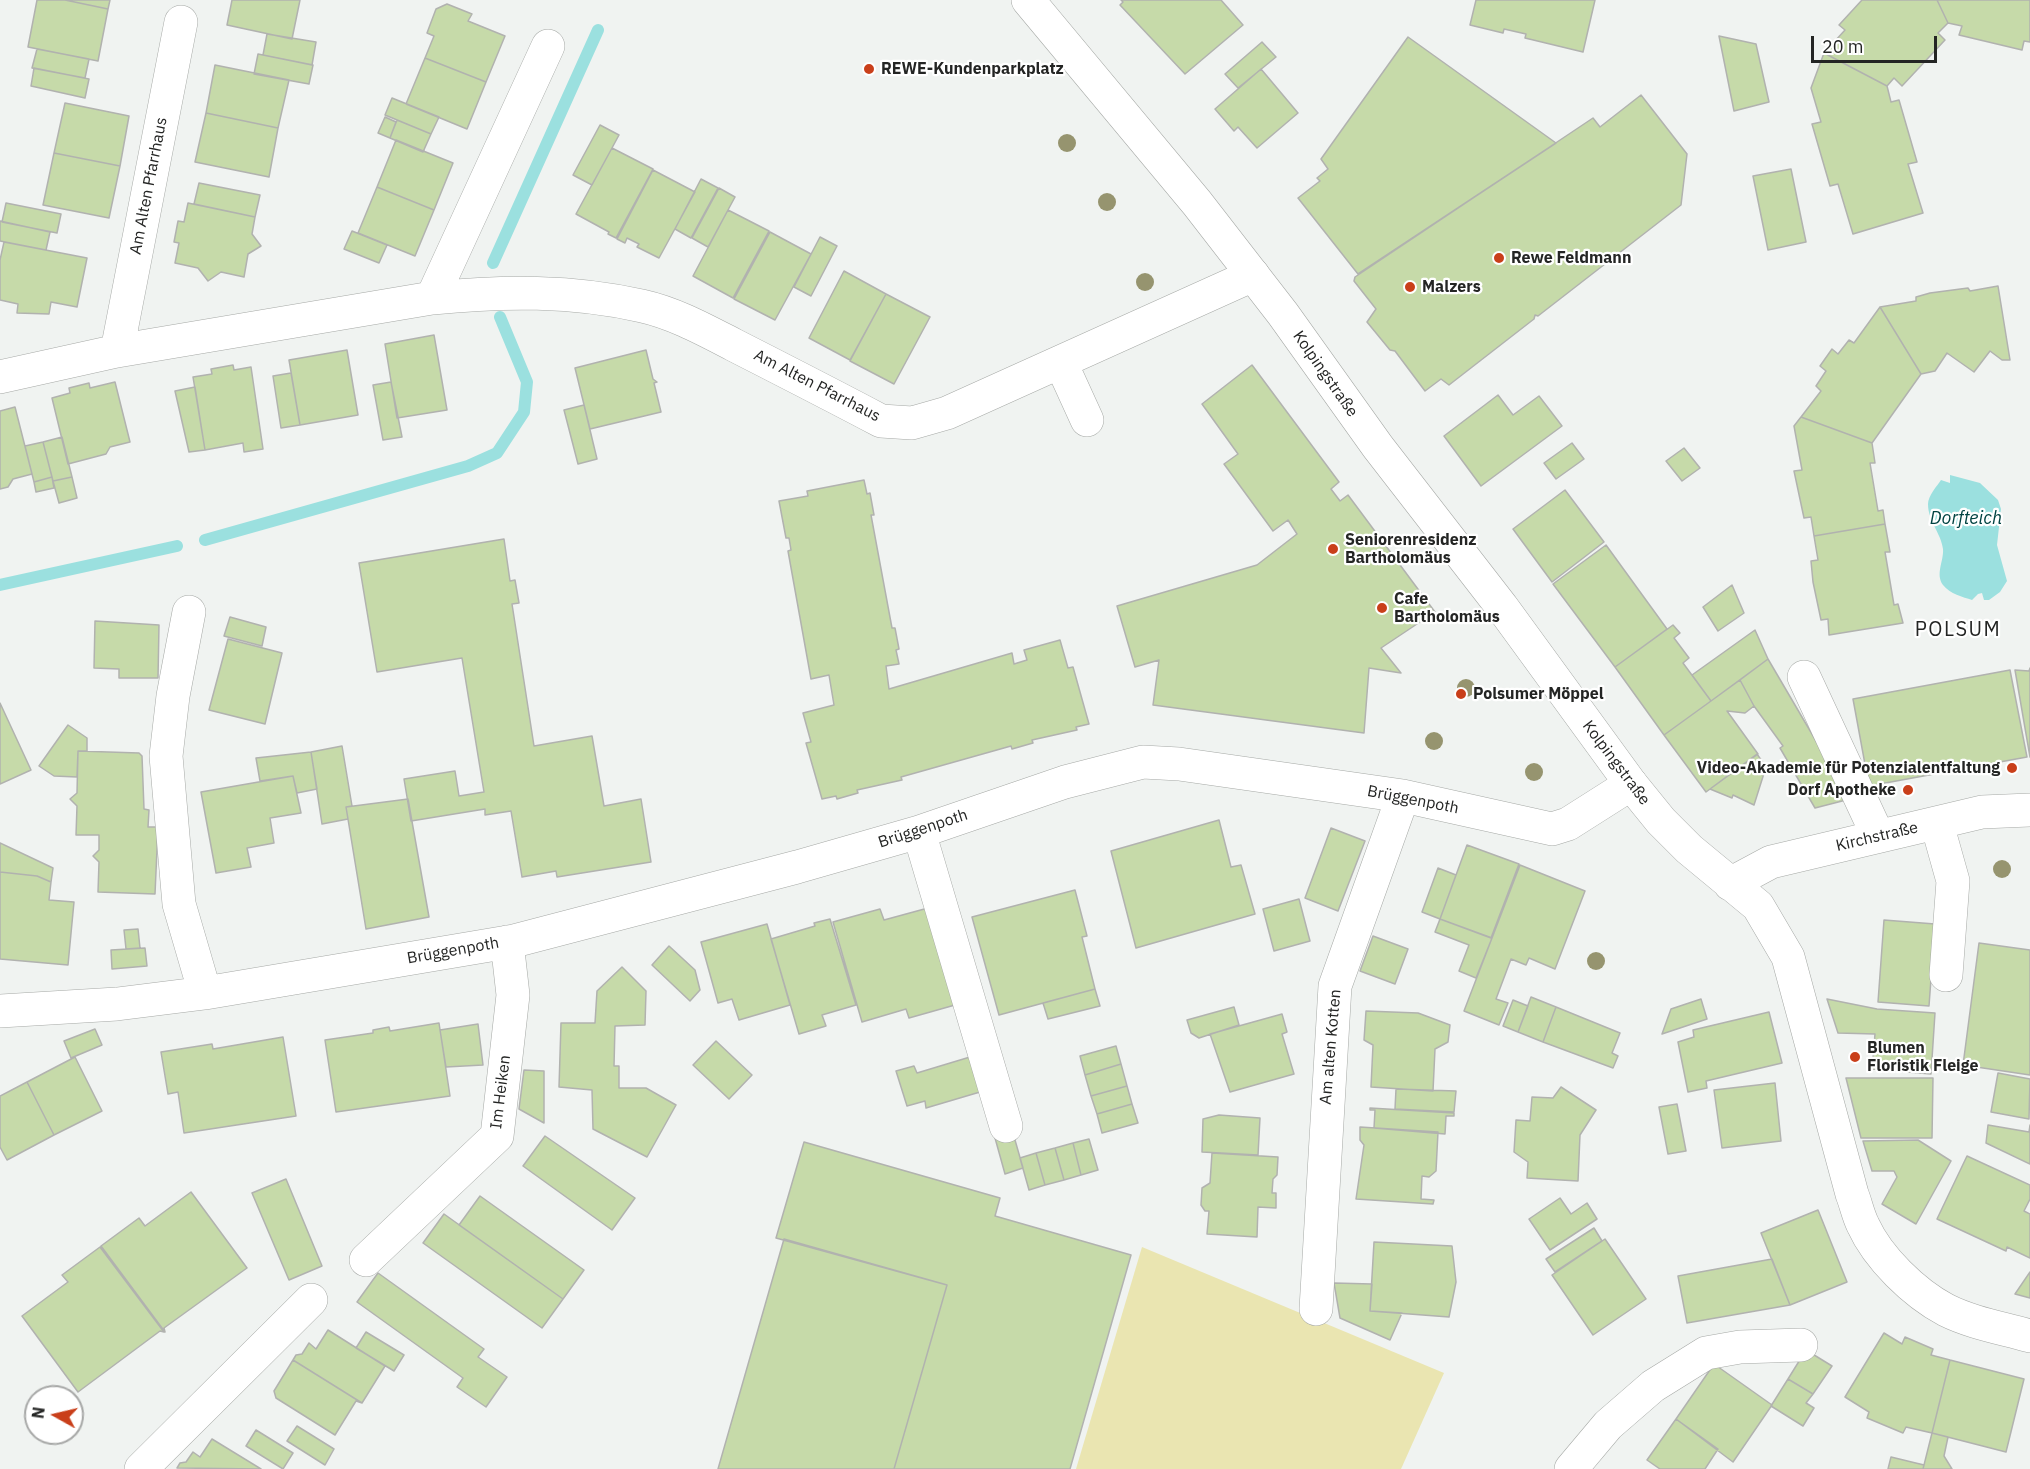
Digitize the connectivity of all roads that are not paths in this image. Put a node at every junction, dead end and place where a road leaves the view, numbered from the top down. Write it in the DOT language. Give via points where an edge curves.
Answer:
graph roads {
  1 [pos="1028,0"];
  2 [pos="181,22"];
  3 [pos="548,45"];
  4 [pos="1253,275"];
  5 [pos="432,298"];
  6 [pos="117,351"];
  7 [pos="1061,363"];
  8 [pos="0,377"];
  9 [pos="1087,420"];
  10 [pos="189,612"];
  11 [pos="1804,677"];
  12 [pos="1631,784"];
  13 [pos="1403,795"];
  14 [pos="2030,810"];
  15 [pos="1937,824"];
  16 [pos="919,831"];
  17 [pos="1878,836"];
  18 [pos="1730,884"];
  19 [pos="507,942"];
  20 [pos="1946,975"];
  21 [pos="205,993"];
  22 [pos="0,1011"];
  23 [pos="1006,1126"];
  24 [pos="366,1260"];
  25 [pos="311,1300"];
  26 [pos="1316,1309"];
  27 [pos="2030,1336"];
  28 [pos="1801,1345"];
  29 [pos="141,1469"];
  30 [pos="1571,1469"];
  1 -- 4 [label="street, Kolpingstraße"];
  2 -- 6 [label="street, Am Alten Pfarrhaus"];
  3 -- 5 [label="street"];
  4 -- 7 [label="street, Am Alten Pfarrhaus"];
  4 -- 12 [label="street, Kolpingstraße"];
  5 -- 6 [label="street, Am Alten Pfarrhaus"];
  5 -- 7 [label="street, Am Alten Pfarrhaus" via="533,292 583,295 644,306 687,322 880,420 912,423 938,415"];
  6 -- 8 [label="street, Am Alten Pfarrhaus"];
  7 -- 9 [label="street"];
  10 -- 21 [label="street" via="166,756 179,903"];
  11 -- 17 [label="street"];
  12 -- 13 [label="street, Brüggenpoth" via="1569,824 1552,829"];
  12 -- 18 [label="street, Kolpingstraße" via="1682,842"];
  13 -- 16 [label="street, Brüggenpoth" via="1143,762 1065,782"];
  13 -- 26 [label="street, Am alten Kotten" via="1335,986"];
  14 -- 15 [label="street, Kirchstraße" via="1982,812"];
  15 -- 17 [label="street, Kirchstraße"];
  15 -- 20 [label="street" via="1953,882"];
  16 -- 19 [label="street, Brüggenpoth" via="797,867"];
  16 -- 23 [label="street"];
  17 -- 18 [label="street, Kirchstraße" via="1771,862"];
  18 -- 27 [label="street, Kolpingstraße" via="1758,906 1788,957 1863,1226 1904,1278 1945,1309"];
  19 -- 21 [label="street, Brüggenpoth"];
  19 -- 24 [label="street, Im Heiken" via="513,995 497,1136"];
  21 -- 22 [label="street, Brüggenpoth" via="117,1004"];
  25 -- 29 [label="street"];
  28 -- 30 [label="street" via="1740,1347 1706,1353 1653,1386 1608,1425"];
}
